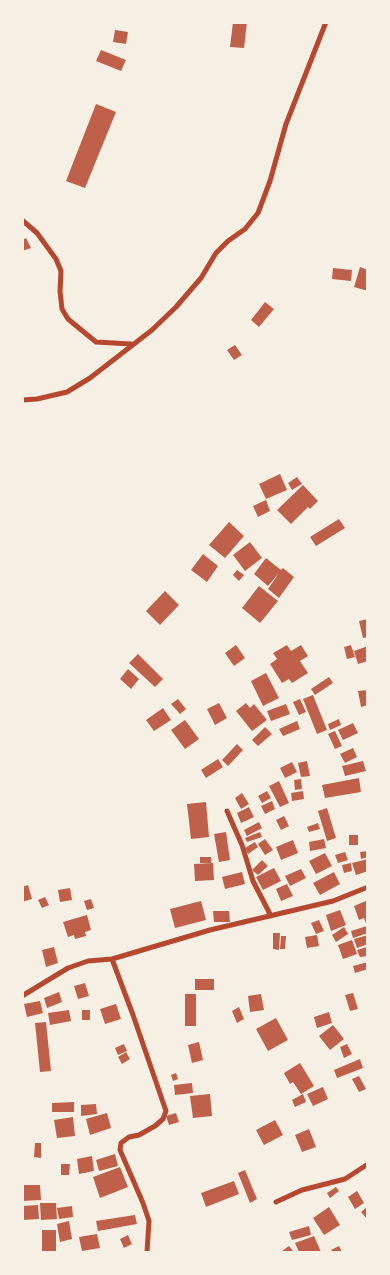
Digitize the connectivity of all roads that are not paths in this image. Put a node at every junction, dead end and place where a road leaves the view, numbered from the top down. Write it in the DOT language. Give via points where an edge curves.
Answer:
graph roads {
  1 [pos="326,22"];
  2 [pos="22,220"];
  3 [pos="132,344"];
  4 [pos="22,400"];
  5 [pos="226,811"];
  6 [pos="368,887"];
  7 [pos="271,916"];
  8 [pos="112,959"];
  9 [pos="22,996"];
  10 [pos="368,1164"];
  11 [pos="276,1202"];
  12 [pos="147,1252"];
  1 -- 3 [label="street" via="286,124 258,214 246,229 228,240 216,253 201,278 176,307"];
  2 -- 3 [label="street" via="37,233 62,271 62,309 68,319 96,342"];
  3 -- 4 [label="street" via="68,392"];
  5 -- 7 [label="street" via="242,845 253,881"];
  6 -- 7 [label="street"];
  7 -- 8 [label="street"];
  8 -- 9 [label="street" via="88,961 68,968"];
  8 -- 12 [label="street" via="166,1111 155,1126 128,1137 121,1143 120,1150 149,1221"];
  10 -- 11 [label="street" via="345,1179 302,1190"];
}
